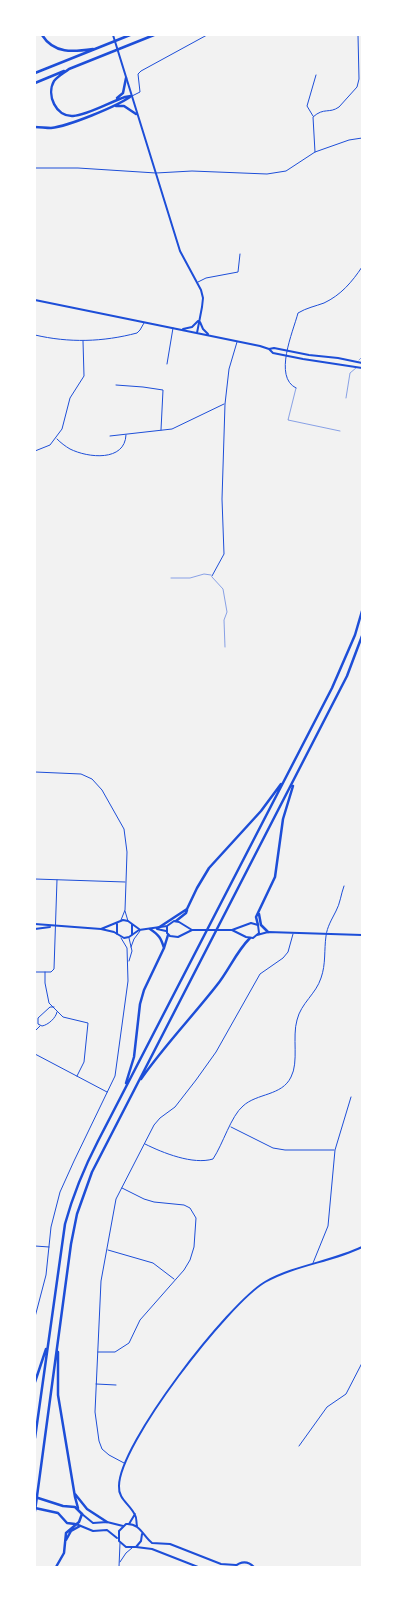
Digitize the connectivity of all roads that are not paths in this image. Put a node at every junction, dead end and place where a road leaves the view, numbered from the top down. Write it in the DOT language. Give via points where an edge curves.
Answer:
graph roads {
  1 [pos="42,35"];
  2 [pos="113,35"];
  3 [pos="130,35"];
  4 [pos="154,35"];
  5 [pos="207,35"];
  6 [pos="358,35"];
  7 [pos="99,47"];
  8 [pos="69,69"];
  9 [pos="35,73"];
  10 [pos="316,75"];
  11 [pos="126,78"];
  12 [pos="35,83"];
  13 [pos="131,96"];
  14 [pos="113,101"];
  15 [pos="109,107"];
  16 [pos="136,114"];
  17 [pos="313,117"];
  18 [pos="35,127"];
  19 [pos="362,138"];
  20 [pos="315,152"];
  21 [pos="35,168"];
  22 [pos="156,173"];
  23 [pos="240,254"];
  24 [pos="362,267"];
  25 [pos="198,282"];
  26 [pos="35,300"];
  27 [pos="200,319"];
  28 [pos="144,323"];
  29 [pos="173,328"];
  30 [pos="181,330"];
  31 [pos="196,333"];
  32 [pos="35,335"];
  33 [pos="210,336"];
  34 [pos="83,341"];
  35 [pos="237,341"];
  36 [pos="269,349"];
  37 [pos="288,351"];
  38 [pos="286,356"];
  39 [pos="362,357"];
  40 [pos="360,363"];
  41 [pos="167,364"];
  42 [pos="357,367"];
  43 [pos="362,368"];
  44 [pos="116,385"];
  45 [pos="296,388"];
  46 [pos="346,398"];
  47 [pos="225,404"];
  48 [pos="161,431"];
  49 [pos="340,431"];
  50 [pos="126,434"];
  51 [pos="110,436"];
  52 [pos="56,439"];
  53 [pos="35,451"];
  54 [pos="212,576"];
  55 [pos="171,578"];
  56 [pos="362,611"];
  57 [pos="362,636"];
  58 [pos="225,648"];
  59 [pos="35,772"];
  60 [pos="287,777"];
  61 [pos="296,777"];
  62 [pos="35,879"];
  63 [pos="57,880"];
  64 [pos="126,882"];
  65 [pos="344,886"];
  66 [pos="188,909"];
  67 [pos="125,910"];
  68 [pos="259,912"];
  69 [pos="121,920"];
  70 [pos="176,921"];
  71 [pos="128,922"];
  72 [pos="117,923"];
  73 [pos="35,924"];
  74 [pos="132,924"];
  75 [pos="55,926"];
  76 [pos="167,926"];
  77 [pos="258,926"];
  78 [pos="35,928"];
  79 [pos="150,928"];
  80 [pos="156,928"];
  81 [pos="101,929"];
  82 [pos="140,930"];
  83 [pos="192,930"];
  84 [pos="232,930"];
  85 [pos="166,931"];
  86 [pos="268,932"];
  87 [pos="293,933"];
  88 [pos="117,934"];
  89 [pos="326,934"];
  90 [pos="168,935"];
  91 [pos="257,935"];
  92 [pos="362,935"];
  93 [pos="130,936"];
  94 [pos="121,938"];
  95 [pos="250,938"];
  96 [pos="131,947"];
  97 [pos="164,948"];
  98 [pos="129,962"];
  99 [pos="35,972"];
  100 [pos="46,972"];
  101 [pos="54,1007"];
  102 [pos="57,1011"];
  103 [pos="39,1025"];
  104 [pos="35,1027"];
  105 [pos="35,1031"];
  106 [pos="35,1054"];
  107 [pos="77,1076"];
  108 [pos="134,1088"];
  109 [pos="108,1092"];
  110 [pos="123,1092"];
  111 [pos="351,1097"];
  112 [pos="230,1127"];
  113 [pos="144,1144"];
  114 [pos="335,1150"];
  115 [pos="122,1188"];
  116 [pos="35,1246"];
  117 [pos="50,1247"];
  118 [pos="362,1248"];
  119 [pos="107,1250"];
  120 [pos="312,1265"];
  121 [pos="175,1280"];
  122 [pos="35,1317"];
  123 [pos="58,1335"];
  124 [pos="49,1338"];
  125 [pos="98,1352"];
  126 [pos="362,1363"];
  127 [pos="35,1382"];
  128 [pos="96,1384"];
  129 [pos="116,1385"];
  130 [pos="35,1438"];
  131 [pos="299,1446"];
  132 [pos="124,1463"];
  133 [pos="74,1492"];
  134 [pos="35,1497"];
  135 [pos="78,1508"];
  136 [pos="35,1510"];
  137 [pos="82,1514"];
  138 [pos="135,1514"];
  139 [pos="107,1522"];
  140 [pos="129,1524"];
  141 [pos="78,1525"];
  142 [pos="123,1526"];
  143 [pos="137,1526"];
  144 [pos="142,1533"];
  145 [pos="118,1538"];
  146 [pos="120,1543"];
  147 [pos="136,1547"];
  148 [pos="132,1548"];
  149 [pos="120,1562"];
  150 [pos="235,1566"];
  151 [pos="56,1567"];
  152 [pos="119,1567"];
  153 [pos="198,1567"];
  154 [pos="254,1567"];
  1 -- 7 [label="main road" via="60,50 76,52"];
  2 -- 11 [label="main road"];
  3 -- 7 [label="main road"];
  4 -- 8 [label="main road"];
  5 -- 13 [label="street" via="141,71 138,74 140,92"];
  6 -- 17 [label="street" via="357,87 339,108 319,111"];
  7 -- 9 [label="main road"];
  8 -- 12 [label="main road"];
  8 -- 14 [label="main road" via="58,77 52,88 52,100 63,115 75,116"];
  10 -- 17 [label="street" via="306,106"];
  11 -- 13 [label="main road"];
  11 -- 14 [label="main road" via="123,93"];
  13 -- 14 [label="main road"];
  13 -- 15 [label="main road"];
  13 -- 16 [label="main road"];
  15 -- 16 [label="main road" via="124,106"];
  15 -- 18 [label="main road" via="63,125"];
  16 -- 22 [label="main road"];
  17 -- 20 [label="street"];
  19 -- 20 [label="street"];
  20 -- 22 [label="street" via="291,168 267,174"];
  21 -- 22 [label="street"];
  22 -- 25 [label="main road" via="180,252"];
  23 -- 25 [label="street" via="238,272"];
  24 -- 37 [label="street" via="352,282 333,298 298,313"];
  25 -- 27 [label="main road" via="203,298"];
  26 -- 28 [label="main road"];
  27 -- 30 [label="main road" via="192,327"];
  27 -- 31 [label="main road"];
  27 -- 33 [label="main road"];
  28 -- 29 [label="main road"];
  28 -- 34 [label="street" via="136,333"];
  29 -- 30 [label="main road"];
  29 -- 41 [label="street"];
  30 -- 31 [label="main road"];
  31 -- 33 [label="main road"];
  32 -- 34 [label="street"];
  33 -- 35 [label="main road"];
  34 -- 52 [label="street" via="84,376 70,398"];
  35 -- 36 [label="main road"];
  35 -- 47 [label="street" via="229,369"];
  36 -- 37 [label="main road"];
  36 -- 38 [label="main road"];
  37 -- 38 [label="street"];
  37 -- 40 [label="main road"];
  38 -- 42 [label="main road"];
  38 -- 45 [label="street" via="285,377"];
  39 -- 40 [label="lane"];
  40 -- 42 [label="lane"];
  42 -- 43 [label="main road"];
  42 -- 46 [label="lane" via="350,374"];
  44 -- 48 [label="street" via="163,390"];
  45 -- 49 [label="lane" via="288,420"];
  47 -- 48 [label="street"];
  47 -- 54 [label="street" via="224,554"];
  48 -- 50 [label="street"];
  50 -- 51 [label="street"];
  50 -- 52 [label="street" via="125,445 108,455 75,451"];
  52 -- 53 [label="street"];
  54 -- 55 [label="lane"];
  54 -- 58 [label="lane" via="223,589 228,612 224,620"];
  56 -- 60 [label="main road" via="346,657"];
  57 -- 61 [label="main road" via="347,676"];
  59 -- 64 [label="street" via="81,774 92,779 102,790 124,829"];
  60 -- 66 [label="main road" via="209,868"];
  60 -- 110 [label="main road"];
  61 -- 68 [label="main road" via="283,819 275,877"];
  61 -- 108 [label="main road"];
  62 -- 63 [label="street"];
  63 -- 64 [label="street"];
  63 -- 75 [label="street"];
  64 -- 67 [label="street"];
  65 -- 89 [label="street"];
  66 -- 70 [label="main road"];
  66 -- 80 [label="main road"];
  67 -- 69 [label="street"];
  67 -- 71 [label="street"];
  68 -- 77 [label="main road" via="256,917"];
  68 -- 86 [label="main road" via="261,925"];
  69 -- 71 [label="main road"];
  69 -- 72 [label="main road"];
  70 -- 76 [label="main road"];
  70 -- 83 [label="main road"];
  71 -- 74 [label="main road"];
  72 -- 81 [label="main road"];
  72 -- 88 [label="main road"];
  73 -- 75 [label="main road"];
  74 -- 82 [label="main road"];
  74 -- 93 [label="main road"];
  75 -- 78 [label="main road"];
  75 -- 81 [label="main road"];
  75 -- 100 [label="street" via="54,970"];
  76 -- 80 [label="main road"];
  76 -- 85 [label="main road"];
  77 -- 84 [label="main road" via="251,923"];
  77 -- 86 [label="main road"];
  77 -- 91 [label="main road"];
  79 -- 80 [label="main road"];
  79 -- 82 [label="main road"];
  79 -- 97 [label="main road" via="162,939"];
  80 -- 85 [label="main road"];
  81 -- 88 [label="main road"];
  82 -- 93 [label="main road"];
  82 -- 96 [label="street"];
  83 -- 84 [label="main road"];
  83 -- 90 [label="main road" via="178,938"];
  84 -- 95 [label="main road"];
  85 -- 90 [label="main road"];
  86 -- 87 [label="main road"];
  86 -- 91 [label="main road"];
  87 -- 89 [label="main road"];
  87 -- 113 [label="street" via="288,952 260,974 216,1052 176,1107 154,1125"];
  88 -- 94 [label="main road"];
  89 -- 92 [label="main road"];
  89 -- 112 [label="street" via="322,977 296,1022 291,1077 276,1092 242,1106"];
  90 -- 97 [label="main road"];
  91 -- 95 [label="main road"];
  93 -- 94 [label="main road"];
  93 -- 96 [label="street"];
  94 -- 98 [label="street" via="127,948"];
  95 -- 108 [label="main road"];
  96 -- 98 [label="street"];
  97 -- 110 [label="main road" via="140,1004 134,1057"];
  98 -- 109 [label="street" via="116,1071"];
  99 -- 100 [label="street"];
  100 -- 101 [label="street" via="48,1000"];
  101 -- 102 [label="street"];
  101 -- 103 [label="street" via="38,1018"];
  102 -- 103 [label="street" via="47,1025"];
  102 -- 107 [label="street" via="63,1018 88,1023 84,1062"];
  103 -- 104 [label="street"];
  103 -- 105 [label="street"];
  106 -- 107 [label="street"];
  107 -- 109 [label="street"];
  108 -- 123 [label="main road" via="83,1193 71,1244"];
  109 -- 117 [label="street" via="60,1192 51,1227"];
  110 -- 124 [label="main road" via="88,1160 72,1201"];
  111 -- 114 [label="street"];
  112 -- 113 [label="street" via="213,1159 165,1154"];
  112 -- 114 [label="street" via="258,1142 285,1150"];
  113 -- 115 [label="street"];
  114 -- 120 [label="street" via="328,1226"];
  115 -- 119 [label="street" via="116,1199"];
  115 -- 121 [label="street" via="144,1200 184,1205 194,1212 192,1255"];
  116 -- 117 [label="street"];
  117 -- 122 [label="street"];
  118 -- 120 [label="main road"];
  119 -- 121 [label="street" via="153,1263"];
  119 -- 125 [label="street" via="101,1281"];
  120 -- 132 [label="main road" via="266,1282 243,1301 161,1401 130,1448"];
  121 -- 125 [label="street" via="140,1320 129,1343 115,1352"];
  123 -- 133 [label="main road" via="58,1395"];
  123 -- 136 [label="main road"];
  124 -- 127 [label="main road"];
  124 -- 130 [label="main road"];
  125 -- 128 [label="street"];
  126 -- 131 [label="street" via="346,1394 327,1407"];
  128 -- 129 [label="street"];
  128 -- 132 [label="street" via="99,1441 109,1456"];
  132 -- 138 [label="main road" via="118,1489"];
  133 -- 135 [label="main road"];
  133 -- 139 [label="main road" via="87,1509"];
  134 -- 135 [label="main road"];
  135 -- 137 [label="main road"];
  136 -- 141 [label="main road" via="58,1513 67,1523"];
  137 -- 139 [label="main road" via="93,1523"];
  137 -- 141 [label="main road"];
  138 -- 140 [label="main road"];
  138 -- 143 [label="main road"];
  139 -- 142 [label="main road"];
  140 -- 142 [label="main road"];
  140 -- 143 [label="main road"];
  141 -- 145 [label="main road" via="93,1531 106,1530"];
  141 -- 151 [label="main road" via="66,1533 64,1553"];
  142 -- 145 [label="main road"];
  143 -- 144 [label="main road"];
  144 -- 147 [label="main road"];
  144 -- 150 [label="main road" via="152,1543 170,1544 226,1566"];
  145 -- 146 [label="main road"];
  146 -- 148 [label="main road"];
  146 -- 149 [label="street"];
  147 -- 148 [label="main road"];
  147 -- 153 [label="main road" via="152,1549"];
  148 -- 149 [label="street"];
  149 -- 152 [label="street"];
  150 -- 154 [label="main road" via="245,1563"];
}
